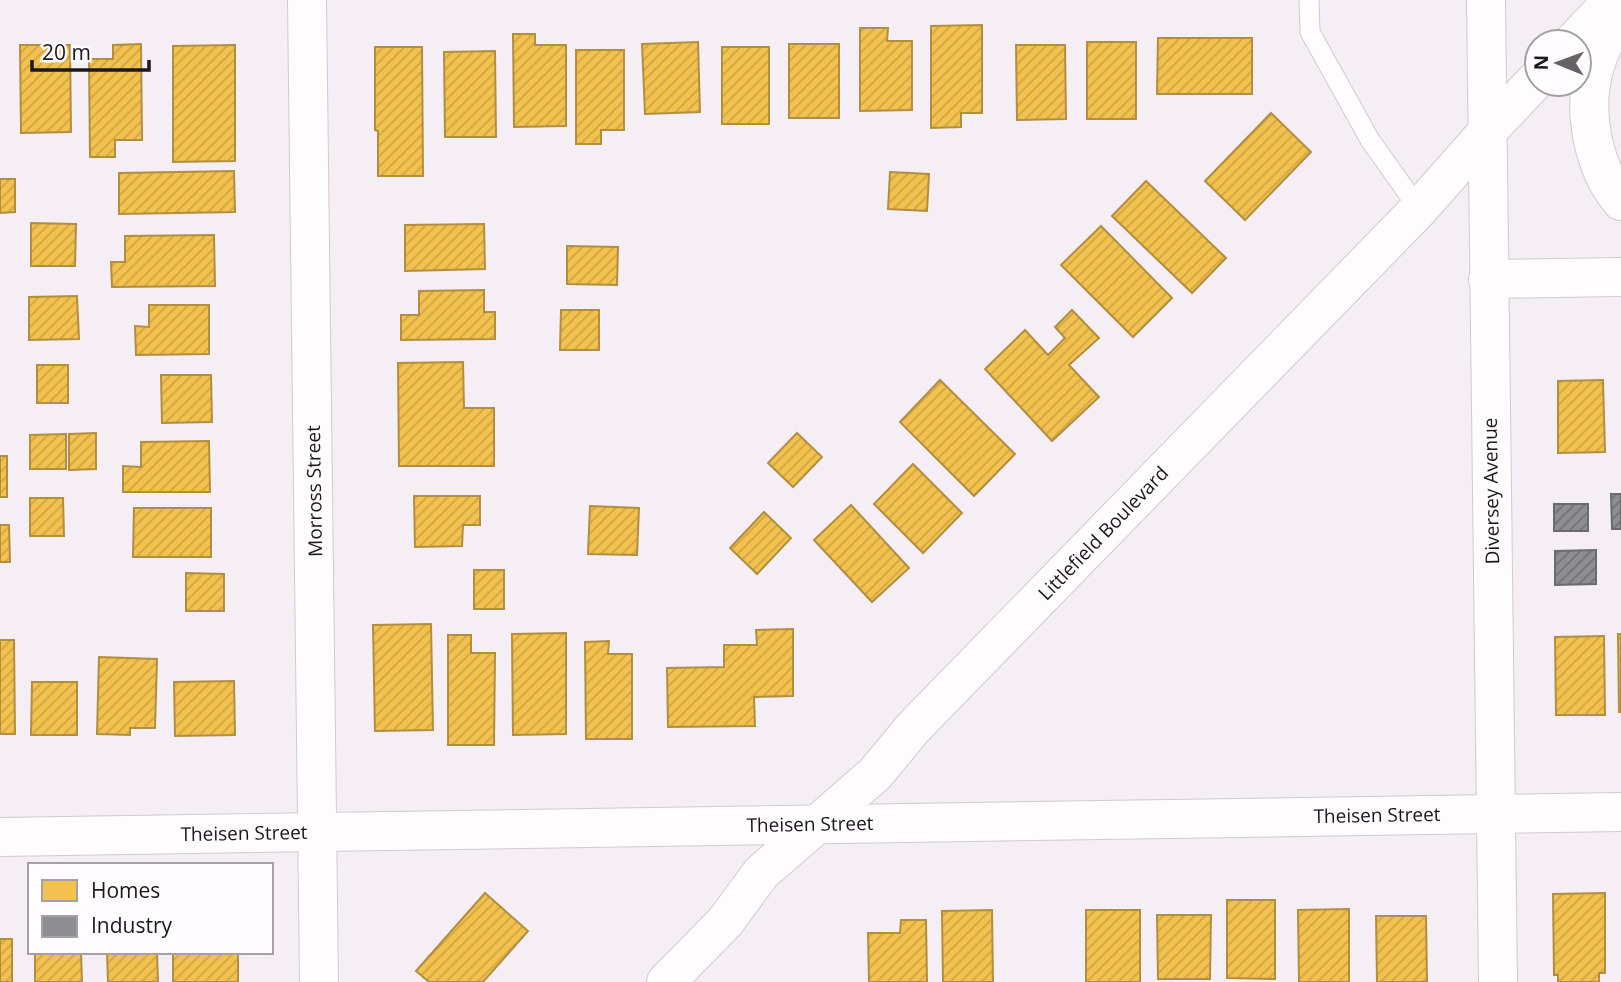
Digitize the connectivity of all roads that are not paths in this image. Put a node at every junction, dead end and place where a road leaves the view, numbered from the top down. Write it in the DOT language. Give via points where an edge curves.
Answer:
graph roads {
  1 [pos="307,0"];
  2 [pos="1309,0"];
  3 [pos="1486,0"];
  4 [pos="1613,0"];
  5 [pos="1621,11"];
  6 [pos="1586,28"];
  7 [pos="1523,94"];
  8 [pos="1487,132"];
  9 [pos="1621,201"];
  10 [pos="1419,209"];
  11 [pos="1621,276"];
  12 [pos="1488,279"];
  13 [pos="1621,812"];
  14 [pos="1496,814"];
  15 [pos="820,824"];
  16 [pos="319,832"];
  17 [pos="0,837"];
  18 [pos="319,982"];
  19 [pos="666,982"];
  20 [pos="1498,982"];
  1 -- 16 [label="street, Morross Street"];
  2 -- 10 [label="lane" via="1310,32 1370,140"];
  3 -- 8 [label="street, Diversey Avenue"];
  4 -- 6 [label="street"];
  5 -- 9 [label="street" via="1594,67 1589,111 1597,155"];
  7 -- 8 [label="street, Littlefield Boulevard"];
  8 -- 10 [label="street, Littlefield Boulevard"];
  8 -- 12 [label="street, Diversey Avenue"];
  10 -- 15 [label="street, Littlefield Boulevard" via="913,728 875,774"];
  11 -- 12 [label="street"];
  12 -- 14 [label="street, Diversey Avenue"];
  13 -- 14 [label="street, Theisen Street"];
  14 -- 15 [label="street, Theisen Street"];
  14 -- 20 [label="street, Diversey Avenue"];
  15 -- 16 [label="street, Theisen Street"];
  15 -- 19 [label="street, Littlefield Boulevard" via="761,873 724,922"];
  16 -- 17 [label="street, Theisen Street"];
  16 -- 18 [label="street, Morross Street"];
}
